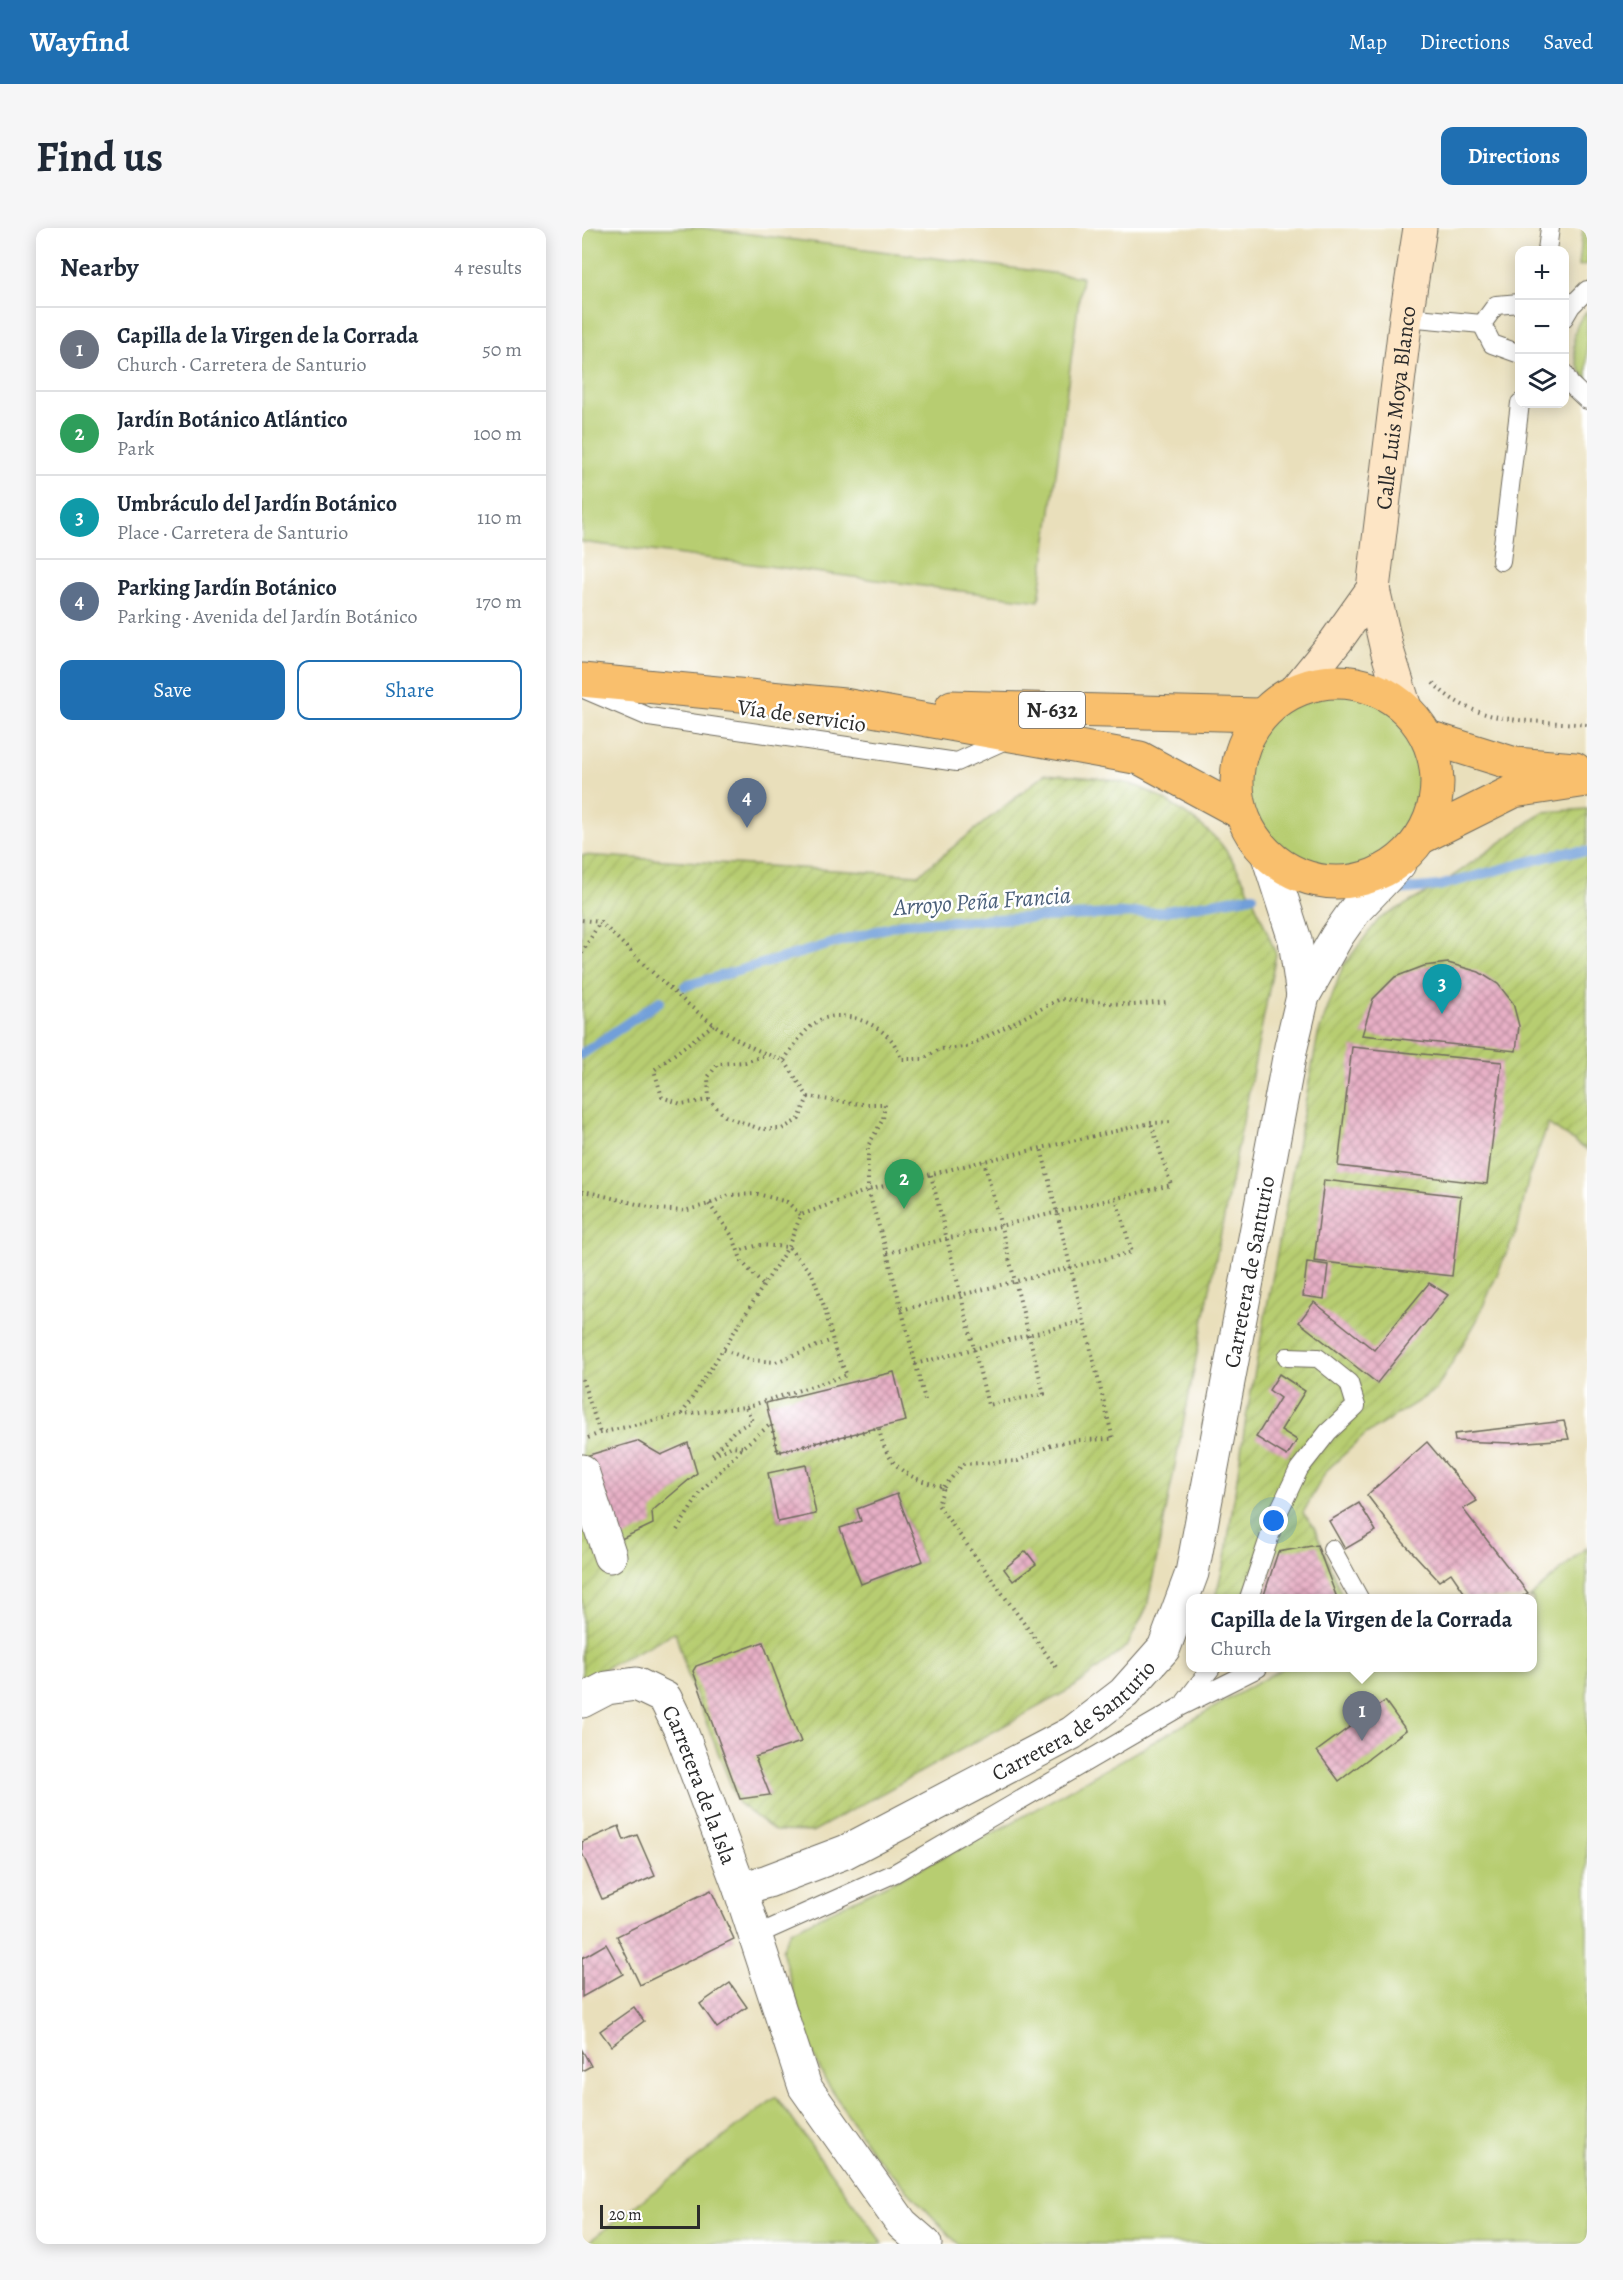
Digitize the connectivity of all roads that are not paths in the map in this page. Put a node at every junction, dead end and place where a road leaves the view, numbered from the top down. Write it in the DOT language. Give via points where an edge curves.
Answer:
graph roads {
  1 [pos="1420,228"];
  2 [pos="1550,228"];
  3 [pos="1548,246"];
  4 [pos="1586,291"];
  5 [pos="1569,295"];
  6 [pos="1515,303"];
  7 [pos="1569,309"];
  8 [pos="1406,316"];
  9 [pos="1482,324"];
  10 [pos="1515,352"];
  11 [pos="1569,382"];
  12 [pos="1587,400"];
  13 [pos="1519,408"];
  14 [pos="1501,561"];
  15 [pos="1373,589"];
  16 [pos="582,680"];
  17 [pos="582,688"];
  18 [pos="1298,688"];
  19 [pos="844,705"];
  20 [pos="1405,708"];
  21 [pos="1259,715"];
  22 [pos="1016,736"];
  23 [pos="1428,737"];
  24 [pos="1587,771"];
  25 [pos="1587,780"];
  26 [pos="1238,811"];
  27 [pos="1424,836"];
  28 [pos="1268,856"];
  29 [pos="1399,864"];
  30 [pos="1303,996"];
  31 [pos="1287,1358"];
  32 [pos="582,1471"];
  33 [pos="1332,1549"];
  34 [pos="610,1556"];
  35 [pos="1251,1594"];
  36 [pos="1356,1594"];
  37 [pos="1208,1672"];
  38 [pos="1249,1672"];
  39 [pos="582,1701"];
  40 [pos="1180,1707"];
  41 [pos="740,1889"];
  42 [pos="754,1936"];
  43 [pos="925,2244"];
  1 -- 8 [label="street, Calle Luis Moya Blanco"];
  2 -- 3 [label="lane"];
  4 -- 5 [label="lane"];
  4 -- 7 [label="lane"];
  6 -- 9 [label="lane" via="1496,305"];
  8 -- 9 [label="lane"];
  8 -- 15 [label="street, Calle Luis Moya Blanco"];
  9 -- 10 [label="lane" via="1492,345"];
  11 -- 12 [label="lane"];
  13 -- 14 [label="lane"];
  15 -- 18 [label="street, Calle Luis Moya Blanco"];
  15 -- 20 [label="street, Calle Luis Moya Blanco"];
  16 -- 19 [label="highway, N-632"];
  17 -- 22 [label="lane, Vía de servicio" via="649,717 957,762"];
  18 -- 20 [label="highway" via="1324,681 1352,682 1380,692"];
  18 -- 21 [label="highway" via="1275,700"];
  19 -- 21 [label="highway, N-632"];
  19 -- 22 [label="highway, N-632"];
  20 -- 23 [label="highway"];
  21 -- 26 [label="highway" via="1240,758"];
  22 -- 26 [label="highway, N-632" via="1140,758"];
  23 -- 24 [label="highway" via="1515,764"];
  23 -- 27 [label="highway" via="1438,770 1437,804"];
  25 -- 27 [label="highway, N-632" via="1514,791"];
  26 -- 28 [label="highway, N-632"];
  27 -- 29 [label="highway, N-632"];
  28 -- 29 [label="highway, N-632" via="1296,874 1328,883 1365,880"];
  28 -- 30 [label="street, Carretera de Santurio" via="1295,940"];
  29 -- 30 [label="street, Carretera de Santurio" via="1336,936"];
  30 -- 41 [label="street, Carretera de Santurio" via="1192,1573 1164,1648 1124,1693 1072,1733 845,1852"];
  31 -- 35 [label="lane" via="1318,1358 1349,1383 1356,1406 1328,1432 1299,1469 1276,1517"];
  32 -- 34 [label="street"];
  33 -- 36 [label="lane"];
  37 -- 40 [label="lane"];
  38 -- 40 [label="lane"];
  39 -- 41 [label="street, Carretera de la Isla" via="607,1688 636,1684 665,1698"];
  40 -- 42 [label="lane" via="895,1873"];
  41 -- 42 [label="street"];
  42 -- 43 [label="street" via="805,2087 902,2224"];
}
